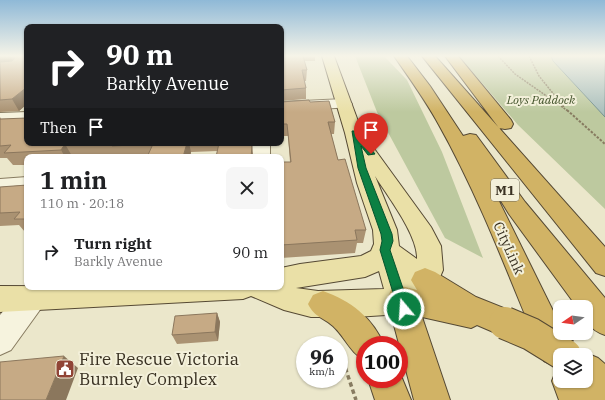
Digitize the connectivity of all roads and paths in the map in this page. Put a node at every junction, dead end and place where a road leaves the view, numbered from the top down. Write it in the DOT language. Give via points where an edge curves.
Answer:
graph roads {
  1 [pos="334,75"];
  2 [pos="413,75"];
  3 [pos="424,75"];
  4 [pos="444,75"];
  5 [pos="466,75"];
  6 [pos="516,75"];
  7 [pos="538,75"];
  8 [pos="344,104"];
  9 [pos="284,107"];
  10 [pos="567,110"];
  11 [pos="24,117"];
  12 [pos="0,118"];
  13 [pos="354,133"];
  14 [pos="605,144"];
  15 [pos="24,184"];
  16 [pos="0,186"];
  17 [pos="605,249"];
  18 [pos="385,250"];
  19 [pos="605,265"];
  20 [pos="284,279"];
  21 [pos="413,289"];
  22 [pos="185,290"];
  23 [pos="267,290"];
  24 [pos="32,298"];
  25 [pos="0,300"];
  26 [pos="323,304"];
  27 [pos="605,321"];
  28 [pos="361,336"];
  29 [pos="0,339"];
  30 [pos="554,348"];
  31 [pos="554,348"];
  32 [pos="348,376"];
  33 [pos="593,376"];
  34 [pos="605,387"];
  35 [pos="388,388"];
  36 [pos="572,388"];
  37 [pos="356,400"];
  38 [pos="393,400"];
  39 [pos="432,400"];
  40 [pos="577,400"];
  1 -- 8 [label="main road"];
  2 -- 30 [label="highway, CityLink / M1" via="442,115 481,186"];
  3 -- 27 [label="highway, M1" via="517,208"];
  4 -- 19 [label="highway, M1"];
  5 -- 17 [label="highway"];
  6 -- 10 [label="path"];
  7 -- 10 [label="path"];
  8 -- 9 [label="street"];
  8 -- 13 [label="main road"];
  10 -- 14 [label="path"];
  11 -- 12 [label="street"];
  13 -- 18 [label="main road" via="362,168 388,241"];
  13 -- 21 [label="main road" via="371,154 424,238 430,257 428,271"];
  15 -- 16 [label="street"];
  18 -- 20 [label="main road" via="377,260 360,267"];
  18 -- 21 [label="main road"];
  21 -- 26 [label="main road" via="378,303"];
  21 -- 31 [label="highway, bridge" via="442,309 496,319 531,334"];
  21 -- 39 [label="highway"];
  22 -- 24 [label="main road"];
  23 -- 26 [label="main road" via="298,301"];
  24 -- 25 [label="main road"];
  24 -- 29 [label="street"];
  26 -- 28 [label="highway" via="350,322"];
  32 -- 37 [label="path"];
  33 -- 34 [label="highway"];
  35 -- 38 [label="highway"];
  36 -- 40 [label="highway"];
}
